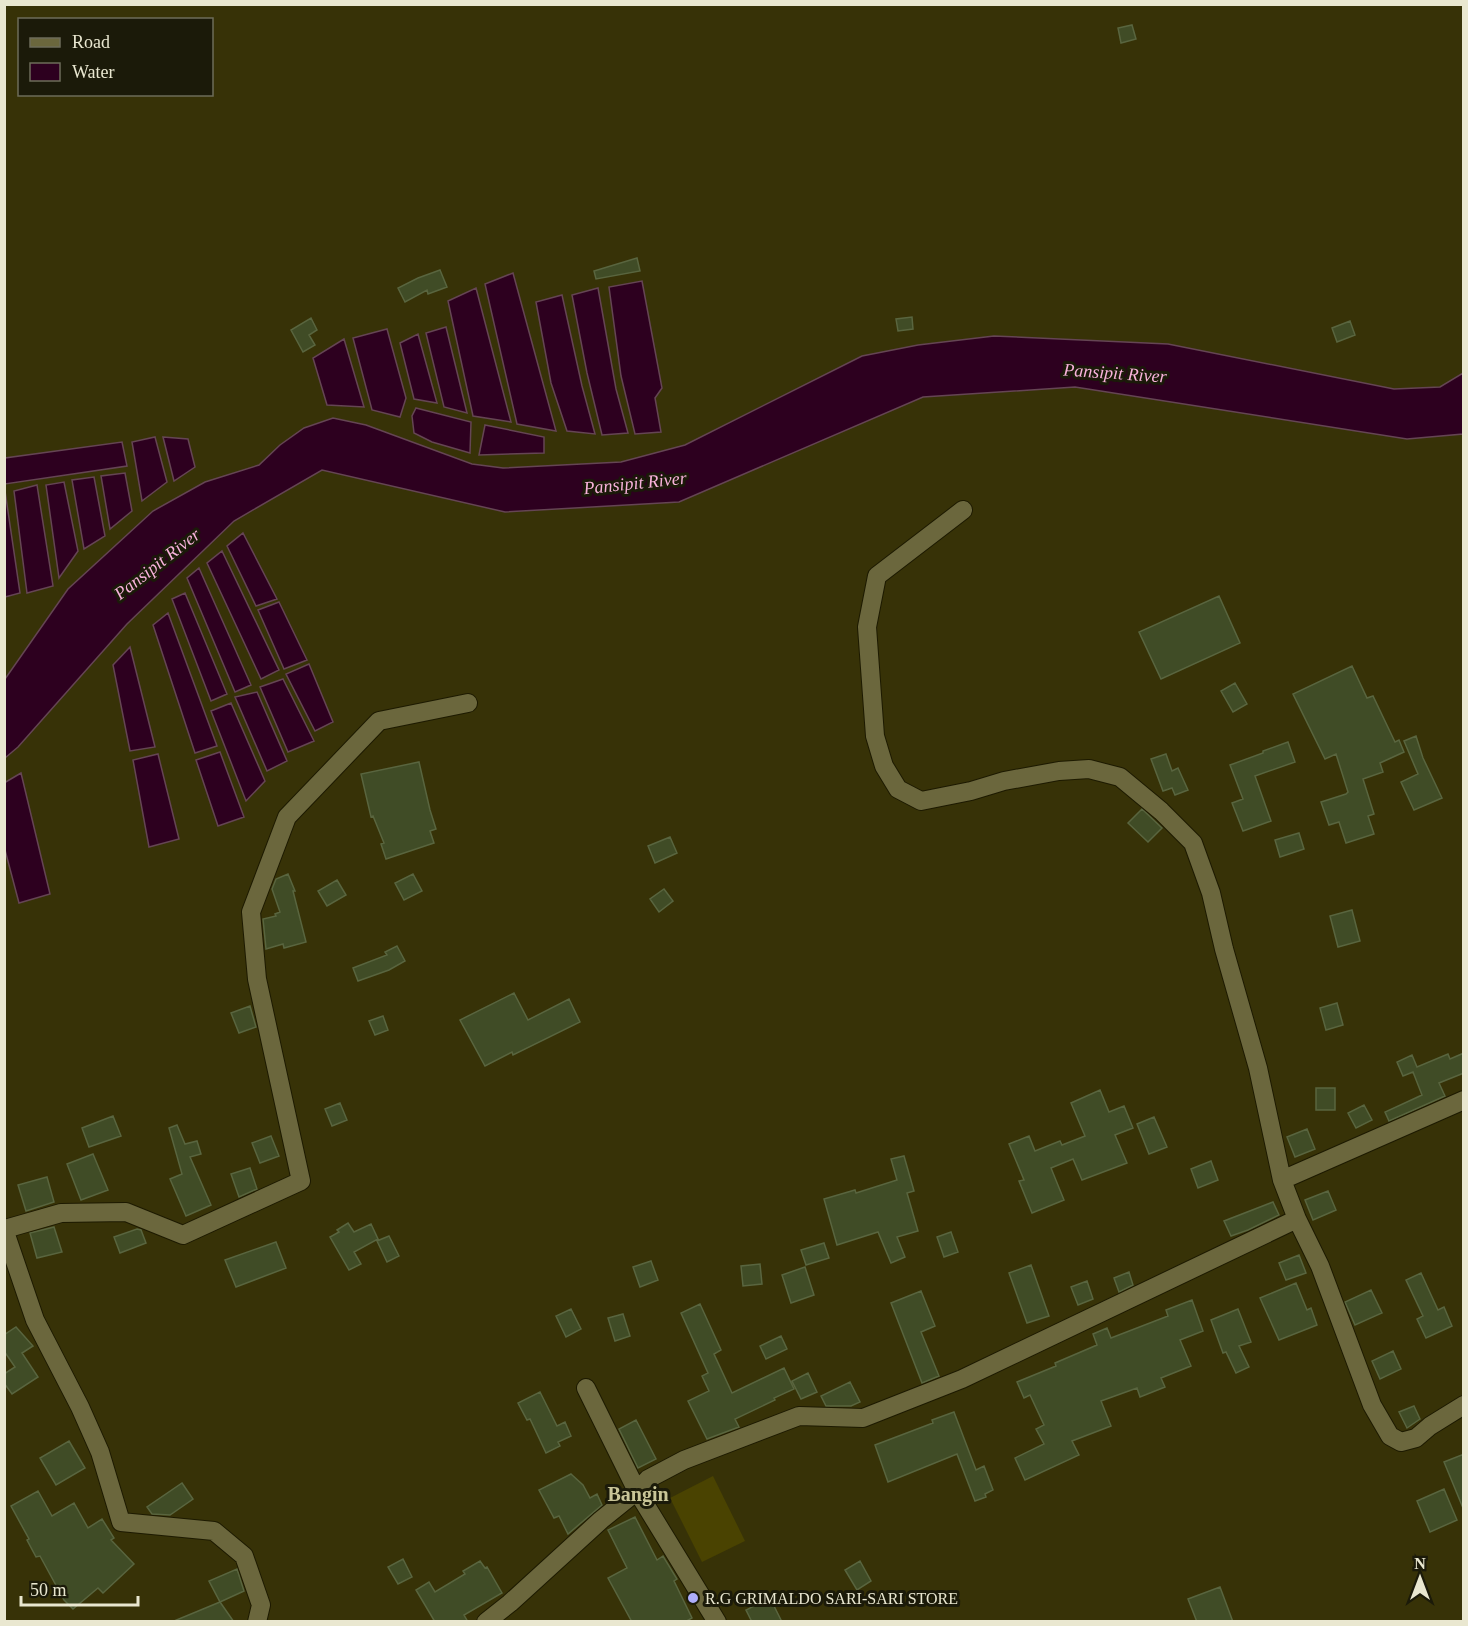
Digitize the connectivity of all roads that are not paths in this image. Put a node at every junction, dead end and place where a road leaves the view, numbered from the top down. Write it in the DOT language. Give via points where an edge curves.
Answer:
graph roads {
  1 [pos="963,510"];
  2 [pos="468,703"];
  3 [pos="1464,1100"];
  4 [pos="1282,1180"];
  5 [pos="1297,1219"];
  6 [pos="5,1229"];
  7 [pos="586,1388"];
  8 [pos="1464,1405"];
  9 [pos="637,1491"];
  10 [pos="257,1622"];
  11 [pos="486,1622"];
  12 [pos="717,1622"];
  1 -- 4 [label="street" via="877,576 867,627 875,736 884,766 898,789 921,801 1004,781 1089,769 1120,777 1193,843 1258,1068"];
  2 -- 6 [label="street" via="379,721 287,817 251,912 257,979 301,1182 183,1234 126,1212 61,1213"];
  3 -- 4 [label="street"];
  4 -- 5 [label="street"];
  5 -- 8 [label="street" via="1320,1266 1372,1404 1390,1436 1401,1442 1416,1438"];
  5 -- 9 [label="street" via="962,1379 863,1418 799,1416 684,1460 648,1479"];
  6 -- 10 [label="street" via="35,1320 100,1452 121,1522 214,1531 244,1556 261,1605"];
  7 -- 9 [label="street"];
  9 -- 11 [label="street"];
  9 -- 12 [label="street"];
}
